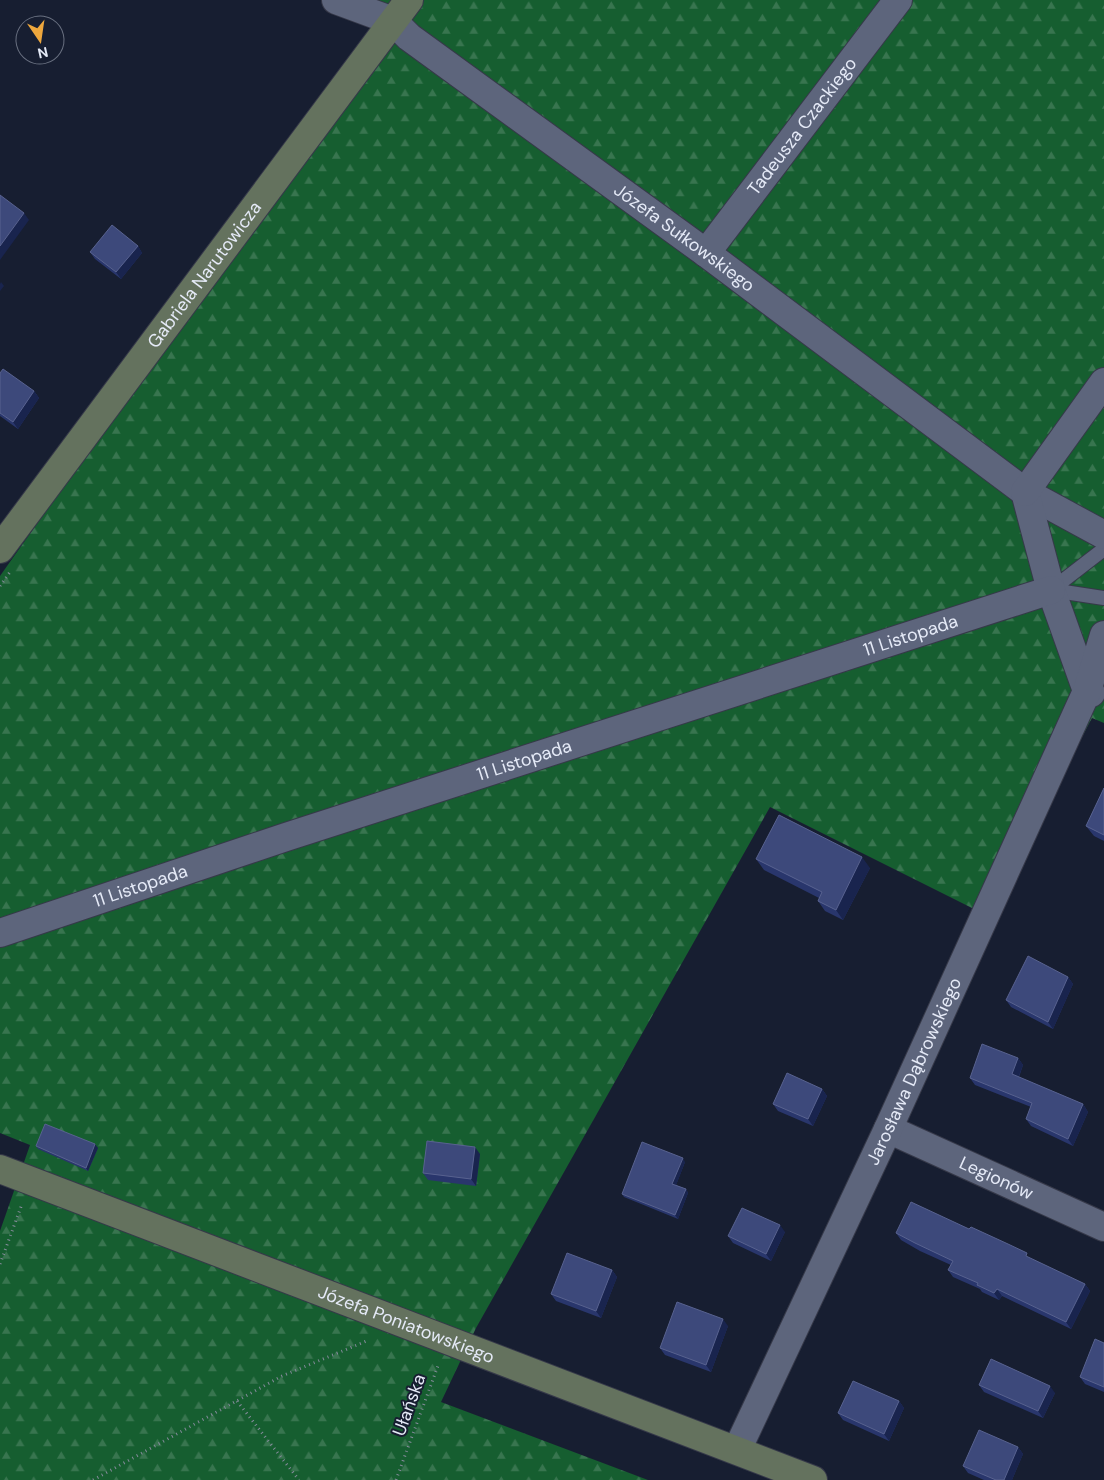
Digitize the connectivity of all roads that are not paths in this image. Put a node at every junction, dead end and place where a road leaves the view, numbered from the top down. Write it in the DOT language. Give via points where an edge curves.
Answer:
graph roads {
  1 [pos="336,0"];
  2 [pos="898,0"];
  3 [pos="401,10"];
  4 [pos="706,253"];
  5 [pos="1104,382"];
  6 [pos="1025,492"];
  7 [pos="1104,534"];
  8 [pos="0,549"];
  9 [pos="1104,549"];
  10 [pos="1051,590"];
  11 [pos="1104,598"];
  12 [pos="1104,635"];
  13 [pos="1095,695"];
  14 [pos="0,933"];
  15 [pos="888,1130"];
  16 [pos="0,1169"];
  17 [pos="1104,1227"];
  18 [pos="737,1450"];
  19 [pos="813,1480"];
  1 -- 3 [label="street, Józefa Sułkowskiego"];
  2 -- 4 [label="street, Tadeusza Czackiego"];
  3 -- 4 [label="street, Józefa Sułkowskiego" via="408,37"];
  3 -- 8 [label="street, Gabriela Narutowicza"];
  4 -- 6 [label="street, Józefa Sułkowskiego"];
  5 -- 6 [label="street"];
  6 -- 7 [label="street, Józefa Sułkowskiego"];
  6 -- 10 [label="street"];
  9 -- 10 [label="lane"];
  10 -- 11 [label="lane"];
  10 -- 13 [label="street"];
  10 -- 14 [label="street, 11 Listopada"];
  12 -- 13 [label="street, Jarosława Dąbrowskiego"];
  13 -- 15 [label="street, Jarosława Dąbrowskiego"];
  15 -- 17 [label="street, Legionów"];
  15 -- 18 [label="street, Jarosława Dąbrowskiego"];
  16 -- 18 [label="street, Józefa Poniatowskiego"];
  18 -- 19 [label="street, Józefa Poniatowskiego"];
}
